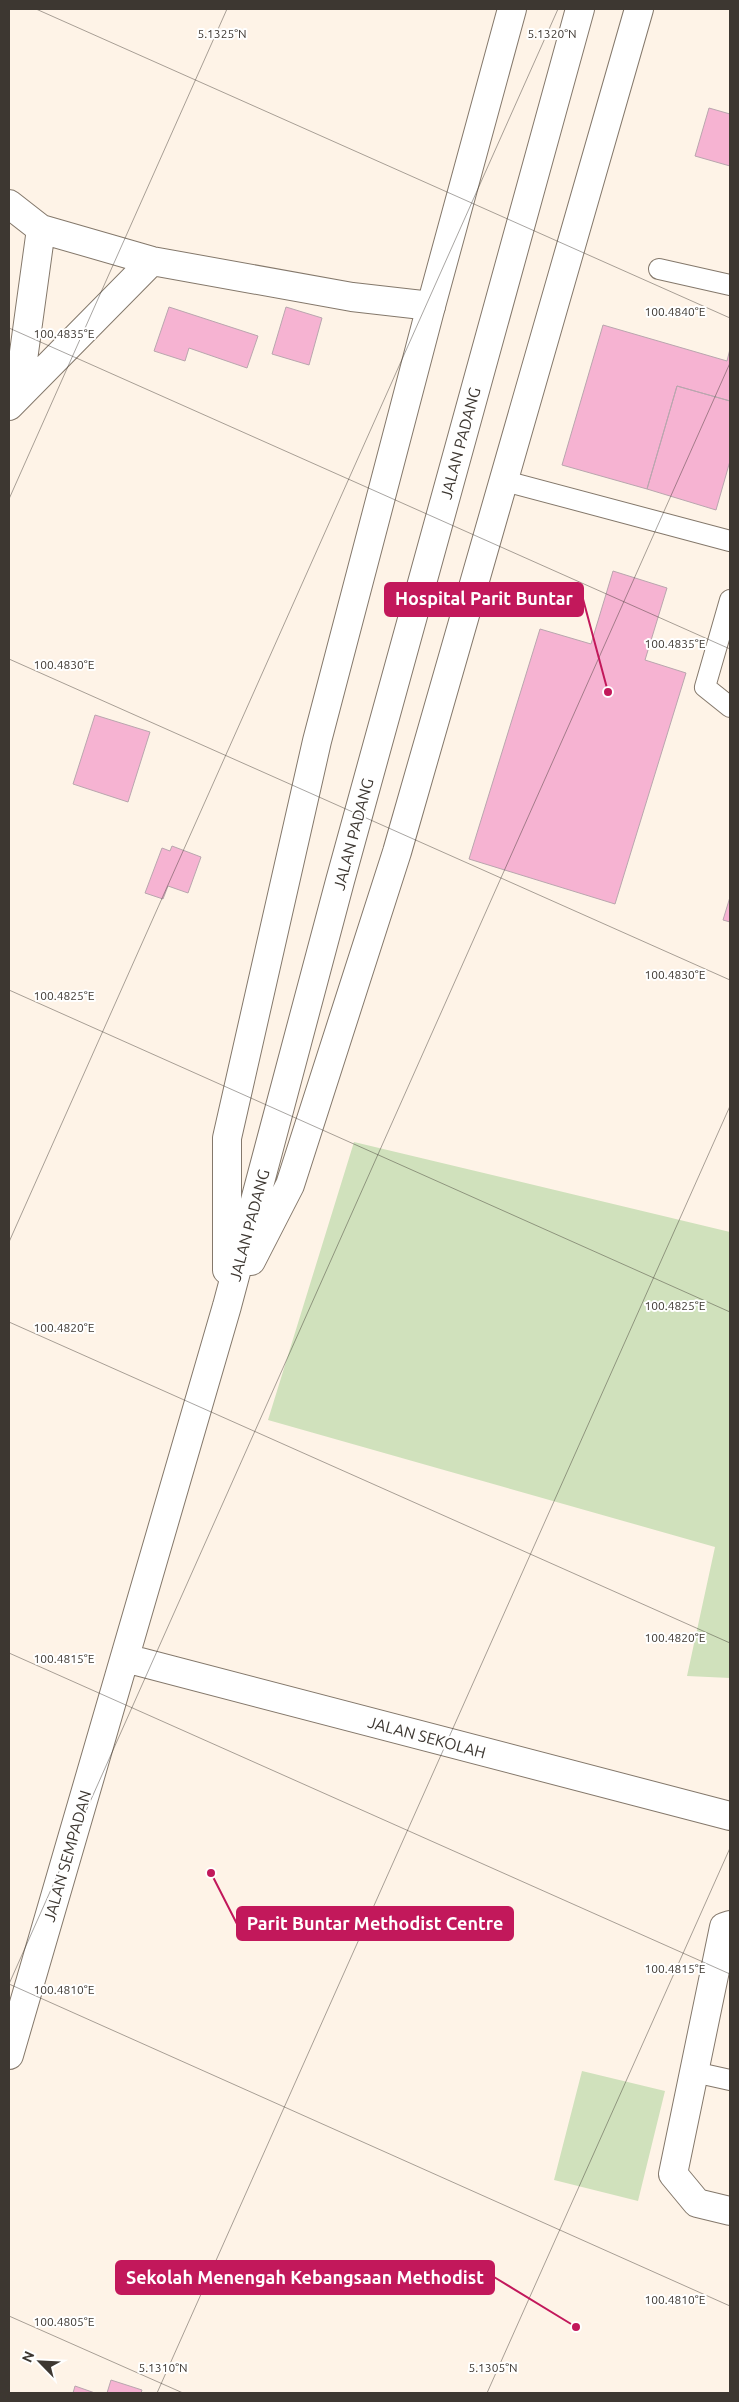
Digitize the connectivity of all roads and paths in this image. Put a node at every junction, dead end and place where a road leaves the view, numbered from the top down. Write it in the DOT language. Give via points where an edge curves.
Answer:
graph roads {
  1 [pos="512,9"];
  2 [pos="580,9"];
  3 [pos="639,9"];
  4 [pos="9,204"];
  5 [pos="41,229"];
  6 [pos="152,261"];
  7 [pos="659,269"];
  8 [pos="730,285"];
  9 [pos="430,306"];
  10 [pos="13,401"];
  11 [pos="505,481"];
  12 [pos="730,541"];
  13 [pos="730,600"];
  14 [pos="730,707"];
  15 [pos="227,1306"];
  16 [pos="125,1658"];
  17 [pos="730,1816"];
  18 [pos="730,1925"];
  19 [pos="9,2055"];
  20 [pos="694,2072"];
  21 [pos="730,2080"];
  22 [pos="730,2211"];
  1 -- 9 [label="street"];
  2 -- 15 [label="street, JALAN PADANG" via="340,881"];
  3 -- 11 [label="street"];
  4 -- 5 [label="street"];
  5 -- 6 [label="street"];
  5 -- 10 [label="street"];
  6 -- 9 [label="street" via="352,297"];
  6 -- 10 [label="street"];
  7 -- 8 [label="lane"];
  9 -- 15 [label="street" via="317,741 227,1138"];
  11 -- 12 [label="lane"];
  11 -- 15 [label="street" via="396,852 290,1184"];
  13 -- 14 [label="lane" via="705,687"];
  15 -- 16 [label="street, JALAN PADANG"];
  16 -- 17 [label="street, JALAN SEKOLAH"];
  16 -- 19 [label="street, JALAN SEMPADAN"];
  18 -- 20 [label="street" via="724,1927"];
  20 -- 21 [label="lane"];
  20 -- 22 [label="street" via="673,2174 697,2203"];
}
